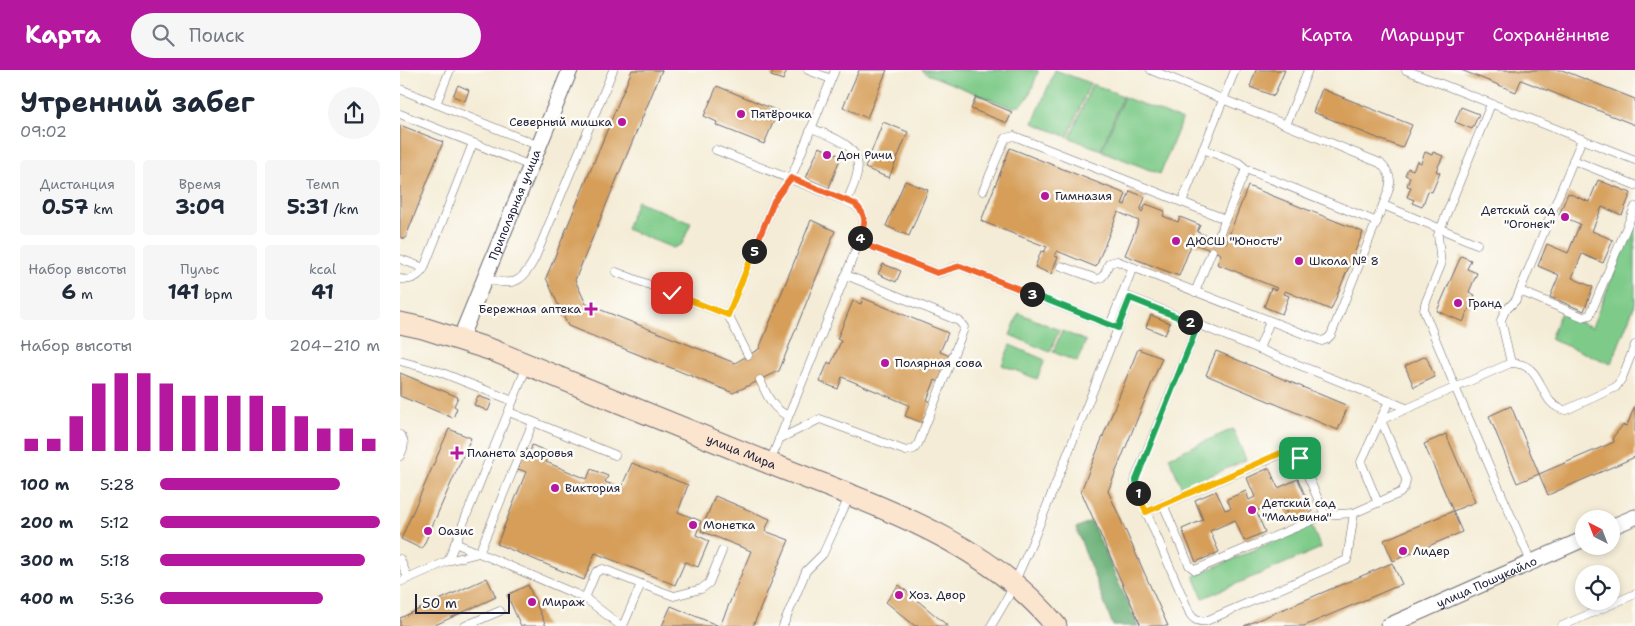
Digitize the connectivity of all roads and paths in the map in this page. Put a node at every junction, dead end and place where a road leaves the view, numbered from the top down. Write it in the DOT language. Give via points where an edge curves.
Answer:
graph roads {
  1 [pos="450,70"];
  2 [pos="570,70"];
  3 [pos="613,70"];
  4 [pos="808,70"];
  5 [pos="834,70"];
  6 [pos="1235,70"];
  7 [pos="1308,70"];
  8 [pos="1406,70"];
  9 [pos="1156,71"];
  10 [pos="831,79"];
  11 [pos="400,89"];
  12 [pos="1223,99"];
  13 [pos="436,104"];
  14 [pos="1491,104"];
  15 [pos="400,114"];
  16 [pos="1286,124"];
  17 [pos="811,128"];
  18 [pos="1582,139"];
  19 [pos="473,143"];
  20 [pos="539,146"];
  21 [pos="1203,149"];
  22 [pos="716,150"];
  23 [pos="1573,160"];
  24 [pos="1635,160"];
  25 [pos="531,166"];
  26 [pos="1246,169"];
  27 [pos="791,178"];
  28 [pos="1635,185"];
  29 [pos="983,191"];
  30 [pos="847,201"];
  31 [pos="1182,202"];
  32 [pos="1383,205"];
  33 [pos="1635,207"];
  34 [pos="1225,219"];
  35 [pos="1376,222"];
  36 [pos="1441,229"];
  37 [pos="1217,240"];
  38 [pos="859,242"];
  39 [pos="1477,244"];
  40 [pos="1212,251"];
  41 [pos="400,259"];
  42 [pos="1061,266"];
  43 [pos="1133,267"];
  44 [pos="424,268"];
  45 [pos="616,272"];
  46 [pos="846,275"];
  47 [pos="486,278"];
  48 [pos="400,279"];
  49 [pos="1520,291"];
  50 [pos="1195,292"];
  51 [pos="1122,294"];
  52 [pos="1130,298"];
  53 [pos="728,315"];
  54 [pos="1270,321"];
  55 [pos="400,323"];
  56 [pos="1198,325"];
  57 [pos="1114,326"];
  58 [pos="460,339"];
  59 [pos="1635,345"];
  60 [pos="1259,349"];
  61 [pos="748,355"];
  62 [pos="400,361"];
  63 [pos="1511,363"];
  64 [pos="528,365"];
  65 [pos="760,380"];
  66 [pos="1455,387"];
  67 [pos="513,401"];
  68 [pos="1389,401"];
  69 [pos="1406,408"];
  70 [pos="508,412"];
  71 [pos="788,416"];
  72 [pos="1381,420"];
  73 [pos="533,422"];
  74 [pos="400,435"];
  75 [pos="779,439"];
  76 [pos="615,455"];
  77 [pos="400,456"];
  78 [pos="770,464"];
  79 [pos="850,495"];
  80 [pos="1378,503"];
  81 [pos="1163,504"];
  82 [pos="1146,512"];
  83 [pos="1354,513"];
  84 [pos="1326,515"];
  85 [pos="1635,517"];
  86 [pos="1620,523"];
  87 [pos="455,543"];
  88 [pos="1575,543"];
  89 [pos="722,552"];
  90 [pos="479,553"];
  91 [pos="400,559"];
  92 [pos="448,561"];
  93 [pos="1531,562"];
  94 [pos="408,578"];
  95 [pos="400,582"];
  96 [pos="1014,583"];
  97 [pos="641,584"];
  98 [pos="1635,594"];
  99 [pos="584,598"];
  100 [pos="500,611"];
  101 [pos="1194,623"];
  102 [pos="465,626"];
  103 [pos="622,626"];
  104 [pos="783,626"];
  105 [pos="991,626"];
  106 [pos="1056,626"];
  107 [pos="1388,626"];
  108 [pos="1562,626"];
  1 -- 13 [label="lane"];
  2 -- 20 [label="street, Приполярная улица"];
  3 -- 47 [label="lane" via="536,258 523,277 510,283"];
  4 -- 10 [label="lane"];
  5 -- 10 [label="lane"];
  6 -- 12 [label="lane"];
  7 -- 16 [label="lane"];
  8 -- 14 [label="lane"];
  9 -- 12 [label="lane"];
  10 -- 17 [label="lane"];
  11 -- 13 [label="lane"];
  12 -- 16 [label="lane"];
  12 -- 21 [label="lane"];
  13 -- 20 [label="lane"];
  14 -- 18 [label="lane"];
  14 -- 36 [label="lane"];
  15 -- 19 [label="lane"];
  16 -- 32 [label="lane" via="1380,163 1391,180"];
  17 -- 27 [label="lane"];
  17 -- 30 [label="lane" via="841,140 854,154 857,178"];
  18 -- 23 [label="lane"];
  18 -- 24 [label="lane"];
  19 -- 25 [label="lane"];
  19 -- 44 [label="lane"];
  20 -- 25 [label="street, Приполярная улица"];
  21 -- 26 [label="lane"];
  21 -- 31 [label="lane"];
  22 -- 27 [label="lane"];
  23 -- 28 [label="lane"];
  23 -- 49 [label="lane"];
  25 -- 47 [label="street, Приполярная улица"];
  26 -- 34 [label="lane"];
  26 -- 35 [label="lane"];
  27 -- 30 [label="lane"];
  27 -- 53 [label="lane" via="774,201"];
  29 -- 31 [label="lane" via="1006,138 1014,136"];
  30 -- 38 [label="lane" via="861,210 864,218 865,226"];
  31 -- 34 [label="lane"];
  32 -- 35 [label="lane"];
  32 -- 36 [label="lane"];
  33 -- 49 [label="lane" via="1590,315 1583,317"];
  34 -- 37 [label="lane"];
  35 -- 54 [label="lane" via="1327,339 1317,340"];
  36 -- 39 [label="lane"];
  36 -- 66 [label="lane" via="1438,235 1442,265 1424,312"];
  38 -- 46 [label="lane"];
  38 -- 57 [label="lane" via="937,273 960,266"];
  40 -- 50 [label="lane"];
  41 -- 44 [label="lane"];
  42 -- 43 [label="lane" via="1097,279 1102,278 1109,263 1114,261"];
  43 -- 50 [label="lane"];
  43 -- 51 [label="lane"];
  44 -- 48 [label="lane" via="413,279"];
  45 -- 53 [label="lane"];
  46 -- 71 [label="lane"];
  46 -- 75 [label="lane" via="962,324 963,332 917,446 910,451 820,419"];
  47 -- 58 [label="street, Приполярная улица"];
  49 -- 63 [label="lane" via="1501,320"];
  50 -- 54 [label="lane"];
  51 -- 52 [label="lane"];
  51 -- 57 [label="lane"];
  52 -- 56 [label="lane"];
  52 -- 57 [label="lane"];
  53 -- 61 [label="lane"];
  54 -- 60 [label="lane"];
  55 -- 58 [label="street, улица Мира"];
  56 -- 60 [label="lane"];
  56 -- 82 [label="lane" via="1136,480"];
  57 -- 96 [label="lane" via="1036,534"];
  58 -- 64 [label="street, улица Мира"];
  59 -- 63 [label="lane" via="1616,387 1566,410 1553,405 1530,368"];
  60 -- 68 [label="lane"];
  62 -- 67 [label="lane" via="440,372"];
  63 -- 66 [label="lane"];
  64 -- 67 [label="lane"];
  64 -- 78 [label="street, улица Мира"];
  65 -- 71 [label="lane" via="770,402"];
  66 -- 69 [label="lane"];
  66 -- 93 [label="lane"];
  67 -- 70 [label="lane"];
  68 -- 69 [label="lane"];
  68 -- 72 [label="lane"];
  69 -- 72 [label="lane"];
  70 -- 73 [label="lane"];
  70 -- 87 [label="lane"];
  71 -- 75 [label="lane"];
  72 -- 80 [label="lane" via="1361,462"];
  72 -- 80 [label="lane" via="1406,484 1400,493"];
  73 -- 76 [label="lane"];
  73 -- 90 [label="lane"];
  74 -- 77 [label="lane" via="404,442"];
  75 -- 78 [label="lane"];
  78 -- 79 [label="street, улица Мира"];
  79 -- 96 [label="street, улица Мира" via="950,541"];
  79 -- 104 [label="lane" via="823,554 803,575"];
  80 -- 83 [label="lane"];
  81 -- 82 [label="lane"];
  81 -- 84 [label="lane" via="1288,451 1300,458"];
  81 -- 84 [label="lane" via="1189,565 1195,570"];
  82 -- 101 [label="lane"];
  83 -- 84 [label="lane"];
  83 -- 101 [label="lane" via="1348,556 1344,561 1206,621"];
  85 -- 86 [label="street"];
  87 -- 90 [label="lane"];
  87 -- 92 [label="lane"];
  88 -- 93 [label="street, улица Пошукайло"];
  89 -- 97 [label="lane" via="708,583 701,589 674,596"];
  90 -- 92 [label="lane"];
  90 -- 99 [label="lane"];
  91 -- 94 [label="lane"];
  92 -- 94 [label="lane"];
  93 -- 107 [label="street, улица Пошукайло"];
  94 -- 95 [label="lane"];
  96 -- 105 [label="lane"];
  96 -- 106 [label="street, улица Мира"];
  97 -- 99 [label="lane" via="603,569 596,572"];
  97 -- 103 [label="lane"];
  98 -- 108 [label="lane"];
  99 -- 103 [label="lane"];
  100 -- 102 [label="lane"];
}
